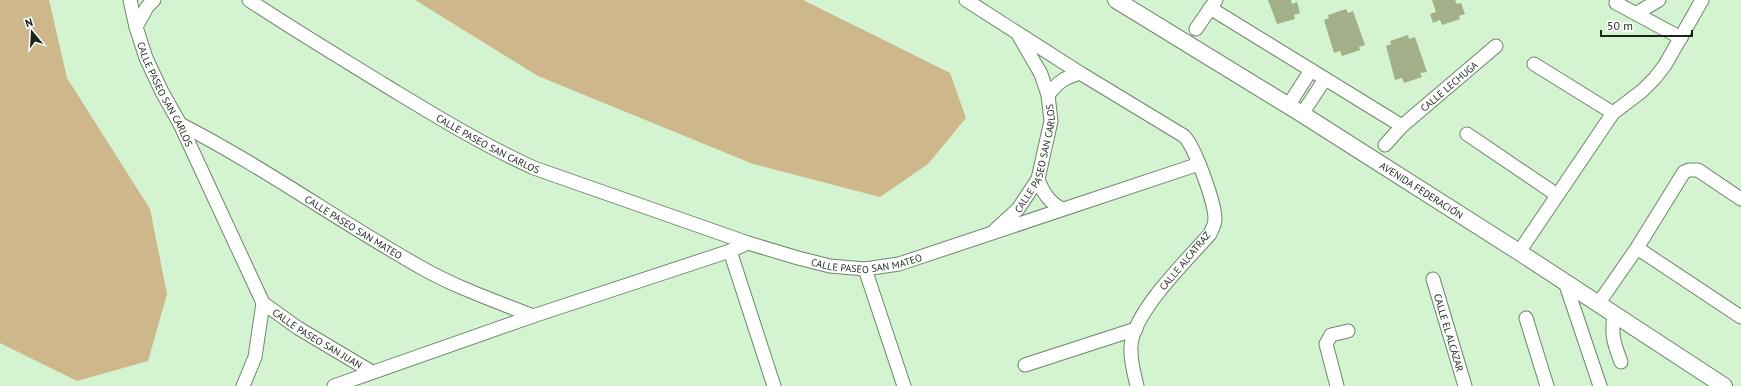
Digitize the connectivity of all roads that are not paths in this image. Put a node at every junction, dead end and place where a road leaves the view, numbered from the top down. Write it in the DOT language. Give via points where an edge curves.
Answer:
graph roads {
  1 [pos="130,0"];
  2 [pos="154,0"];
  3 [pos="249,0"];
  4 [pos="966,0"];
  5 [pos="1116,0"];
  6 [pos="1659,0"];
  7 [pos="1702,0"];
  8 [pos="1616,3"];
  9 [pos="1213,4"];
  10 [pos="1637,13"];
  11 [pos="136,28"];
  12 [pos="1196,29"];
  13 [pos="1016,32"];
  14 [pos="1681,38"];
  15 [pos="1496,46"];
  16 [pos="1534,64"];
  17 [pos="1311,70"];
  18 [pos="1080,73"];
  19 [pos="1325,79"];
  20 [pos="1048,95"];
  21 [pos="1288,106"];
  22 [pos="1613,113"];
  23 [pos="1302,114"];
  24 [pos="180,124"];
  25 [pos="1402,126"];
  26 [pos="1467,134"];
  27 [pos="1184,136"];
  28 [pos="1385,145"];
  29 [pos="1199,164"];
  30 [pos="1038,179"];
  31 [pos="1557,195"];
  32 [pos="1741,199"];
  33 [pos="1062,210"];
  34 [pos="992,233"];
  35 [pos="748,243"];
  36 [pos="1637,248"];
  37 [pos="730,251"];
  38 [pos="1519,252"];
  39 [pos="865,269"];
  40 [pos="1433,279"];
  41 [pos="1565,282"];
  42 [pos="263,303"];
  43 [pos="1598,304"];
  44 [pos="1614,315"];
  45 [pos="533,316"];
  46 [pos="1741,317"];
  47 [pos="1526,318"];
  48 [pos="1136,329"];
  49 [pos="1348,331"];
  50 [pos="1621,362"];
  51 [pos="1025,365"];
  52 [pos="372,372"];
  53 [pos="243,386"];
  54 [pos="334,386"];
  55 [pos="774,386"];
  56 [pos="904,386"];
  57 [pos="1137,386"];
  58 [pos="1337,386"];
  59 [pos="1465,386"];
  60 [pos="1547,386"];
  61 [pos="1600,386"];
  62 [pos="1724,386"];
  1 -- 11 [label="street, CALLE PASEO SAN CARLOS"];
  2 -- 11 [label="street" via="147,7"];
  3 -- 35 [label="street, CALLE PASEO SAN CARLOS" via="462,132 501,153 534,168"];
  4 -- 13 [label="street, CALLE PASEO SAN CARLOS"];
  5 -- 21 [label="main road, AVENIDA FEDERACIÓN"];
  6 -- 10 [label="street"];
  7 -- 14 [label="street"];
  8 -- 10 [label="street"];
  9 -- 12 [label="street"];
  9 -- 17 [label="street"];
  10 -- 14 [label="street"];
  11 -- 24 [label="street, CALLE PASEO SAN CARLOS" via="146,58"];
  13 -- 18 [label="street, CALLE PASEO SAN CARLOS"];
  13 -- 20 [label="street, CALLE PASEO SAN CARLOS" via="1041,74"];
  14 -- 22 [label="street" via="1655,78"];
  15 -- 25 [label="street, CALLE LECHUGA"];
  16 -- 22 [label="street"];
  17 -- 19 [label="street"];
  17 -- 21 [label="street"];
  18 -- 20 [label="street" via="1067,76 1058,82"];
  18 -- 27 [label="street, CALLE PASEO SAN CARLOS"];
  19 -- 23 [label="street"];
  19 -- 25 [label="street"];
  20 -- 30 [label="street, CALLE PASEO SAN CARLOS" via="1051,121"];
  21 -- 23 [label="main road, AVENIDA FEDERACIÓN"];
  22 -- 31 [label="street"];
  23 -- 38 [label="main road, AVENIDA FEDERACIÓN"];
  24 -- 42 [label="street, CALLE PASEO SAN CARLOS"];
  24 -- 45 [label="street, CALLE PASEO SAN MATEO" via="217,143 423,269"];
  25 -- 28 [label="street, CALLE LECHUGA"];
  26 -- 31 [label="street"];
  27 -- 29 [label="street, CALLE ALCATRAZ" via="1194,150"];
  29 -- 33 [label="street, CALLE PASEO SAN MATEO"];
  29 -- 48 [label="street, CALLE ALCATRAZ" via="1214,211 1214,226 1147,308"];
  30 -- 33 [label="street" via="1052,204"];
  30 -- 34 [label="street, CALLE PASEO SAN CARLOS" via="1018,209"];
  31 -- 38 [label="street"];
  32 -- 36 [label="street" via="1698,170 1684,172"];
  33 -- 34 [label="street, CALLE PASEO SAN MATEO"];
  34 -- 39 [label="street, CALLE PASEO SAN MATEO" via="899,264"];
  35 -- 37 [label="street"];
  35 -- 39 [label="street, CALLE PASEO SAN MATEO" via="830,266"];
  36 -- 43 [label="street"];
  36 -- 46 [label="street"];
  37 -- 45 [label="street"];
  37 -- 55 [label="street"];
  38 -- 41 [label="main road, AVENIDA FEDERACIÓN"];
  39 -- 56 [label="street"];
  40 -- 59 [label="street, CALLE EL ALCÁZAR"];
  41 -- 43 [label="main road, AVENIDA FEDERACIÓN"];
  41 -- 61 [label="street"];
  42 -- 52 [label="street, CALLE PASEO SAN JUAN" via="298,328"];
  42 -- 53 [label="street" via="254,357"];
  43 -- 44 [label="main road, AVENIDA FEDERACIÓN"];
  44 -- 50 [label="street" via="1612,330"];
  44 -- 62 [label="main road, AVENIDA FEDERACIÓN"];
  45 -- 52 [label="street"];
  47 -- 60 [label="street"];
  48 -- 51 [label="street"];
  48 -- 57 [label="street, CALLE ALCATRAZ" via="1131,346"];
  49 -- 58 [label="street" via="1331,335 1326,344"];
  52 -- 54 [label="street"];
}
